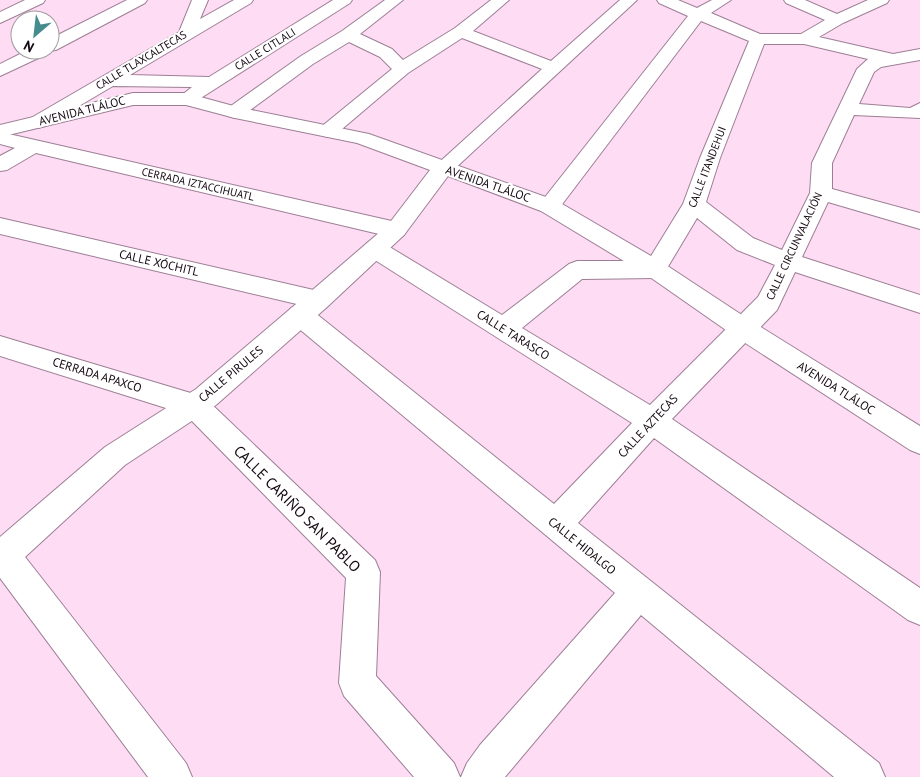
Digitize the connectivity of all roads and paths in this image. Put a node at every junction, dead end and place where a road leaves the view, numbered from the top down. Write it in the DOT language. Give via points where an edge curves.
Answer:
graph roads {
  1 [pos="37,0"];
  2 [pos="139,0"];
  3 [pos="200,0"];
  4 [pos="245,0"];
  5 [pos="344,0"];
  6 [pos="395,0"];
  7 [pos="501,0"];
  8 [pos="629,0"];
  9 [pos="667,0"];
  10 [pos="723,0"];
  11 [pos="792,0"];
  12 [pos="881,0"];
  13 [pos="698,14"];
  14 [pos="0,18"];
  15 [pos="837,20"];
  16 [pos="461,32"];
  17 [pos="187,33"];
  18 [pos="348,35"];
  19 [pos="758,39"];
  20 [pos="804,39"];
  21 [pos="60,41"];
  22 [pos="920,54"];
  23 [pos="22,60"];
  24 [pos="896,60"];
  25 [pos="554,68"];
  26 [pos="402,69"];
  27 [pos="0,71"];
  28 [pos="108,80"];
  29 [pos="212,82"];
  30 [pos="186,99"];
  31 [pos="847,109"];
  32 [pos="920,109"];
  33 [pos="235,112"];
  34 [pos="38,122"];
  35 [pos="0,131"];
  36 [pos="328,131"];
  37 [pos="0,138"];
  38 [pos="33,146"];
  39 [pos="0,165"];
  40 [pos="443,168"];
  41 [pos="820,193"];
  42 [pos="694,204"];
  43 [pos="549,206"];
  44 [pos="920,221"];
  45 [pos="0,226"];
  46 [pos="396,230"];
  47 [pos="375,249"];
  48 [pos="788,261"];
  49 [pos="655,269"];
  50 [pos="920,304"];
  51 [pos="309,307"];
  52 [pos="742,328"];
  53 [pos="503,329"];
  54 [pos="0,346"];
  55 [pos="194,405"];
  56 [pos="652,421"];
  57 [pos="920,441"];
  58 [pos="556,525"];
  59 [pos="1,556"];
  60 [pos="638,592"];
  61 [pos="920,608"];
  62 [pos="172,777"];
  63 [pos="440,777"];
  64 [pos="481,777"];
  65 [pos="865,777"];
  1 -- 14 [label="street"];
  2 -- 21 [label="street"];
  3 -- 17 [label="street"];
  4 -- 17 [label="street, CALLE TLAXCALTECAS"];
  5 -- 29 [label="street, CALLE CITLALI"];
  6 -- 18 [label="street"];
  7 -- 16 [label="street"];
  8 -- 25 [label="street, CALLE PIRULES"];
  9 -- 13 [label="street"];
  10 -- 13 [label="street"];
  11 -- 15 [label="street"];
  12 -- 15 [label="street"];
  13 -- 19 [label="street"];
  13 -- 43 [label="street"];
  15 -- 20 [label="street"];
  16 -- 25 [label="street"];
  16 -- 26 [label="street"];
  17 -- 28 [label="street, CALLE TLAXCALTECAS"];
  18 -- 26 [label="street" via="386,53"];
  18 -- 33 [label="street"];
  19 -- 20 [label="street"];
  19 -- 42 [label="street, CALLE ITANDEHUI"];
  20 -- 24 [label="street"];
  22 -- 24 [label="street, CALLE CIRCUNVALACIÓN"];
  23 -- 27 [label="street"];
  24 -- 31 [label="street, CALLE CIRCUNVALACIÓN" via="876,62 866,69"];
  25 -- 40 [label="street, CALLE PIRULES"];
  26 -- 36 [label="street"];
  28 -- 29 [label="street"];
  28 -- 34 [label="street, CALLE TLAXCALTECAS"];
  29 -- 30 [label="street, CALLE CITLALI"];
  30 -- 33 [label="street, AVENIDA TLÁLOC"];
  30 -- 34 [label="street, AVENIDA TLÁLOC" via="134,99"];
  31 -- 32 [label="street" via="915,114"];
  31 -- 41 [label="street, CALLE CIRCUNVALACIÓN" via="822,163"];
  33 -- 36 [label="street, AVENIDA TLÁLOC"];
  34 -- 35 [label="street, AVENIDA TLÁLOC"];
  36 -- 40 [label="street, AVENIDA TLÁLOC" via="362,138"];
  37 -- 38 [label="street, CERRADA IZTACCIHUATL"];
  38 -- 39 [label="street"];
  38 -- 46 [label="street, CERRADA IZTACCIHUATL"];
  40 -- 43 [label="street, AVENIDA TLÁLOC"];
  40 -- 46 [label="street, CALLE PIRULES"];
  41 -- 44 [label="street"];
  41 -- 48 [label="street, CALLE CIRCUNVALACIÓN"];
  42 -- 48 [label="street" via="745,244"];
  42 -- 49 [label="street, CALLE ITANDEHUI"];
  43 -- 49 [label="street, AVENIDA TLÁLOC"];
  45 -- 51 [label="street, CALLE XÓCHITL"];
  46 -- 47 [label="street, CALLE PIRULES"];
  47 -- 51 [label="street, CALLE PIRULES"];
  47 -- 53 [label="street, CALLE TARASCO"];
  48 -- 50 [label="street"];
  48 -- 52 [label="street, CALLE CIRCUNVALACIÓN" via="768,303"];
  49 -- 52 [label="street, AVENIDA TLÁLOC"];
  49 -- 53 [label="street" via="577,270"];
  51 -- 55 [label="street, CALLE PIRULES"];
  51 -- 58 [label="street, CALLE HIDALGO"];
  52 -- 56 [label="street, CALLE AZTECAS"];
  52 -- 57 [label="street, AVENIDA TLÁLOC"];
  53 -- 56 [label="street, CALLE TARASCO"];
  54 -- 55 [label="street, CERRADA APAXCO"];
  55 -- 59 [label="street, CALLE PIRULES" via="115,456"];
  55 -- 63 [label="street, CALLE CARIÑO SAN PABLO" via="363,572 357,683"];
  56 -- 58 [label="street, CALLE AZTECAS"];
  56 -- 61 [label="street, CALLE TARASCO"];
  58 -- 60 [label="street, CALLE HIDALGO"];
  59 -- 62 [label="street"];
  60 -- 64 [label="street"];
  60 -- 65 [label="street, CALLE HIDALGO"];
}
